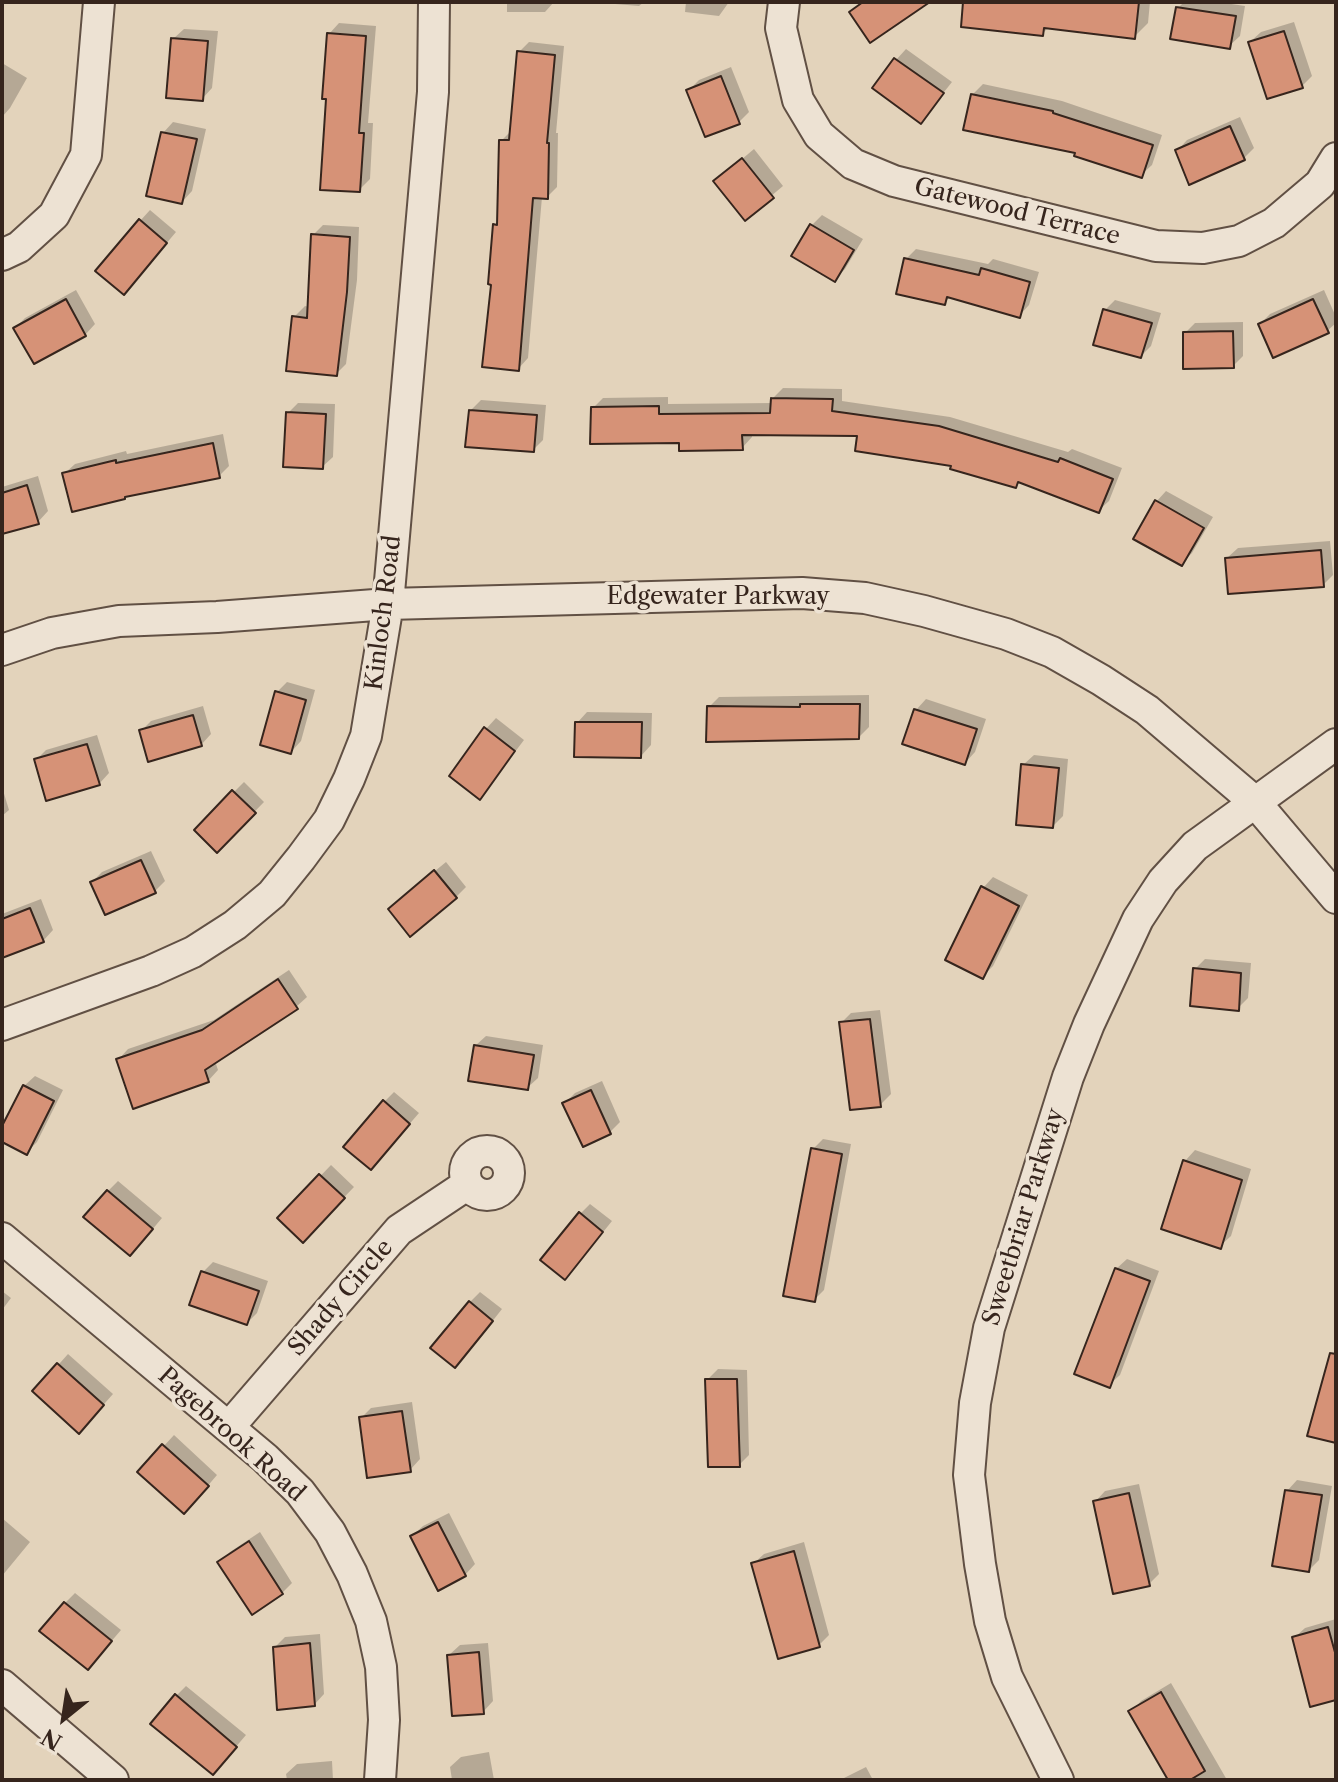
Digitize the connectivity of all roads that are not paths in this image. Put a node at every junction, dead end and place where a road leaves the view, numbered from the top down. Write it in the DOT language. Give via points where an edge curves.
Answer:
graph roads {
  1 [pos="99,2"];
  2 [pos="434,2"];
  3 [pos="784,2"];
  4 [pos="1336,158"];
  5 [pos="2,255"];
  6 [pos="388,604"];
  7 [pos="2,650"];
  8 [pos="1336,744"];
  9 [pos="1255,802"];
  10 [pos="1336,898"];
  11 [pos="2,1025"];
  12 [pos="468,1184"];
  13 [pos="2,1238"];
  14 [pos="229,1427"];
  15 [pos="2,1685"];
  16 [pos="113,1780"];
  17 [pos="380,1780"];
  18 [pos="1058,1780"];
  1 -- 5 [label="street" via="86,155 54,215 19,247"];
  2 -- 6 [label="street, Kinloch Road" via="433,92"];
  3 -- 4 [label="street, Gatewood Terrace" via="781,28 798,100 819,135 853,164 894,181 1156,246 1203,248 1239,241 1274,223 1320,184"];
  6 -- 7 [label="street, Edgewater Parkway" via="119,621 52,633"];
  6 -- 9 [label="street, Edgewater Parkway" via="802,593 865,598 924,611 1006,634 1101,680 1147,710"];
  6 -- 11 [label="street, Kinloch Road" via="366,736 349,779 329,820 272,894 193,952"];
  8 -- 9 [label="street, Sweetbriar Parkway"];
  9 -- 10 [label="street, Edgewater Parkway"];
  9 -- 18 [label="street, Sweetbriar Parkway" via="1195,846 1138,919 1063,1091 981,1365 969,1475 985,1593 1007,1677"];
  12 -- 14 [label="street, Shady Circle" via="399,1230"];
  13 -- 14 [label="street, Pagebrook Road"];
  14 -- 17 [label="street, Pagebrook Road" via="300,1492 352,1574 371,1621 381,1667"];
  15 -- 16 [label="street"];
}
